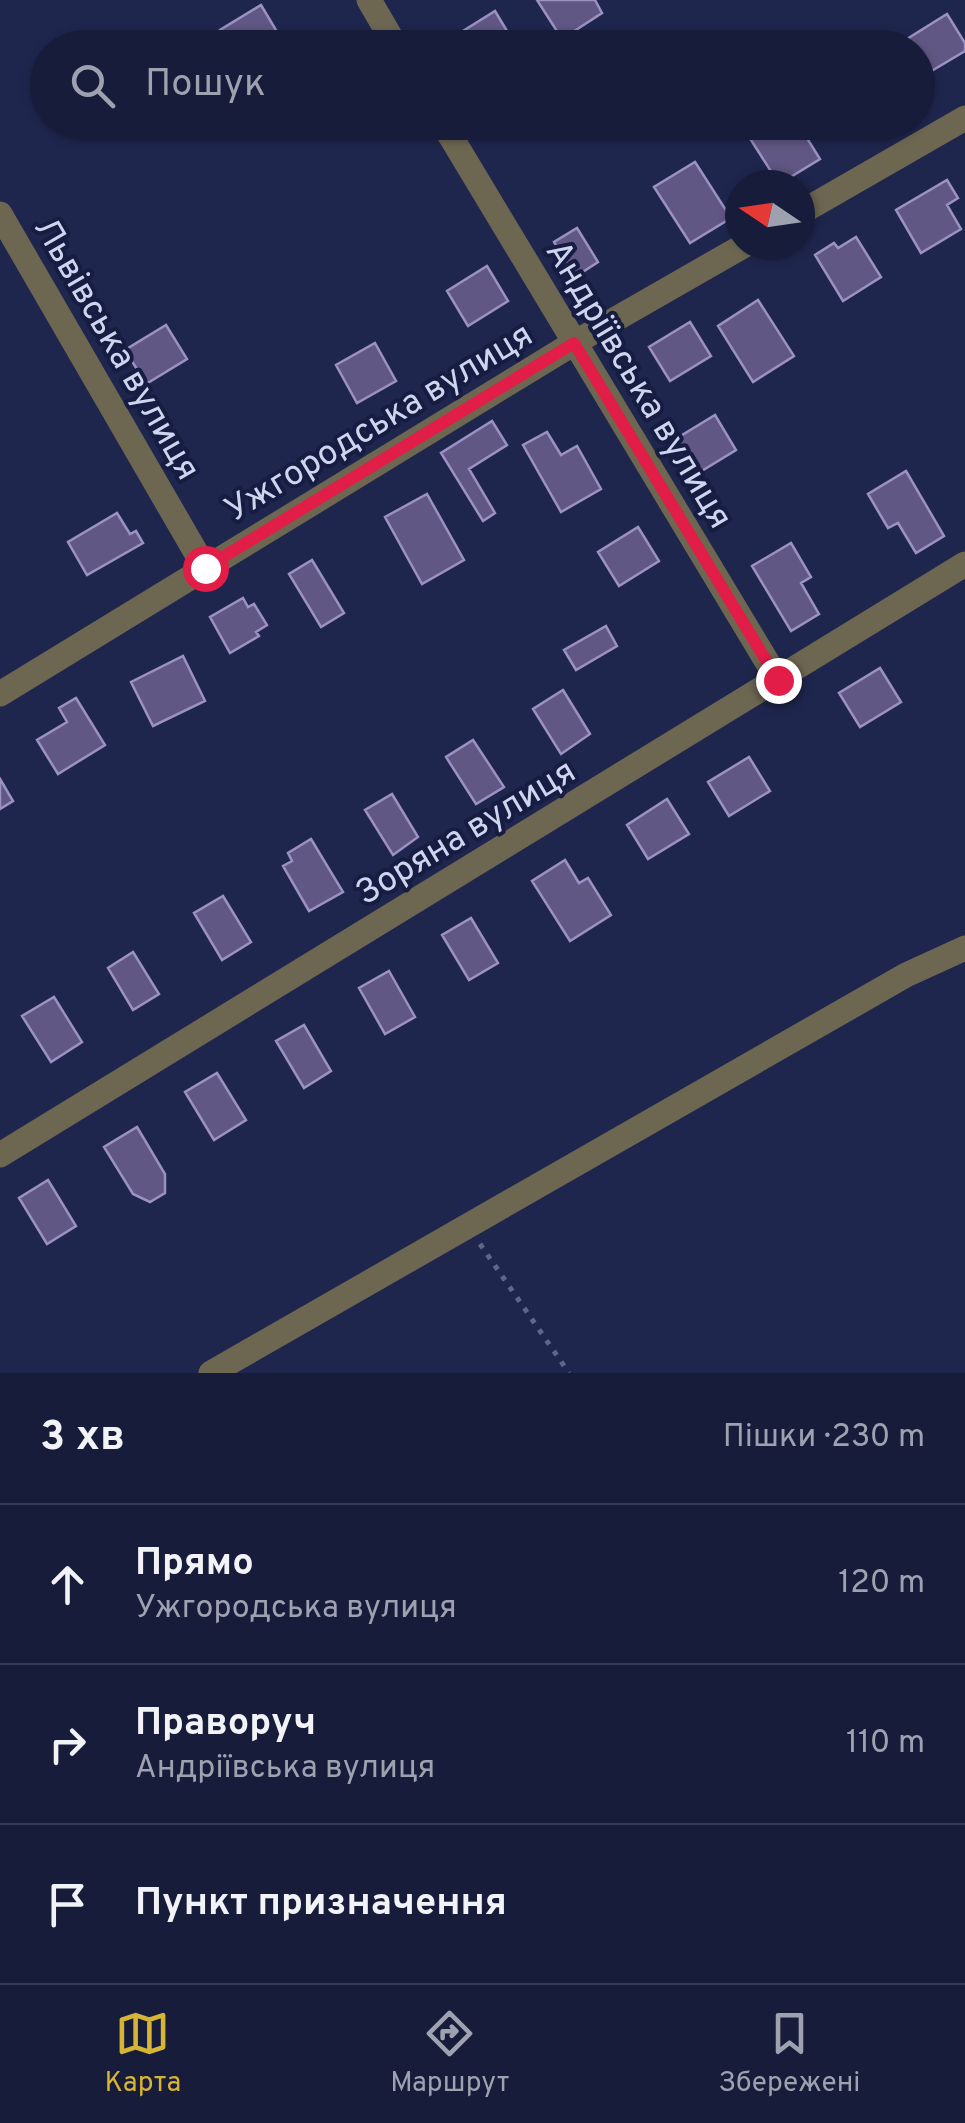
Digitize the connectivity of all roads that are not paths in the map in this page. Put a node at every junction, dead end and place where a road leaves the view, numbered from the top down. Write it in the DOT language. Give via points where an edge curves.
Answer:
graph roads {
  1 [pos="375,2"];
  2 [pos="389,30"];
  3 [pos="965,118"];
  4 [pos="935,135"];
  5 [pos="453,140"];
  6 [pos="927,140"];
  7 [pos="815,204"];
  8 [pos="0,215"];
  9 [pos="725,256"];
  10 [pos="574,343"];
  11 [pos="965,564"];
  12 [pos="205,568"];
  13 [pos="778,680"];
  14 [pos="0,694"];
  15 [pos="965,948"];
  16 [pos="0,1156"];
  17 [pos="211,1373"];
  1 -- 2 [label="street"];
  3 -- 4 [label="street"];
  5 -- 10 [label="street, Андріївська вулиця"];
  6 -- 7 [label="street"];
  8 -- 12 [label="street, Львівська вулиця"];
  9 -- 10 [label="street, Ужгородська вулиця"];
  10 -- 12 [label="street, Ужгородська вулиця"];
  10 -- 13 [label="street, Андріївська вулиця"];
  11 -- 13 [label="street, Зоряна вулиця"];
  12 -- 14 [label="street, Ужгородська вулиця"];
  13 -- 16 [label="street, Зоряна вулиця"];
  15 -- 17 [label="street"];
}
